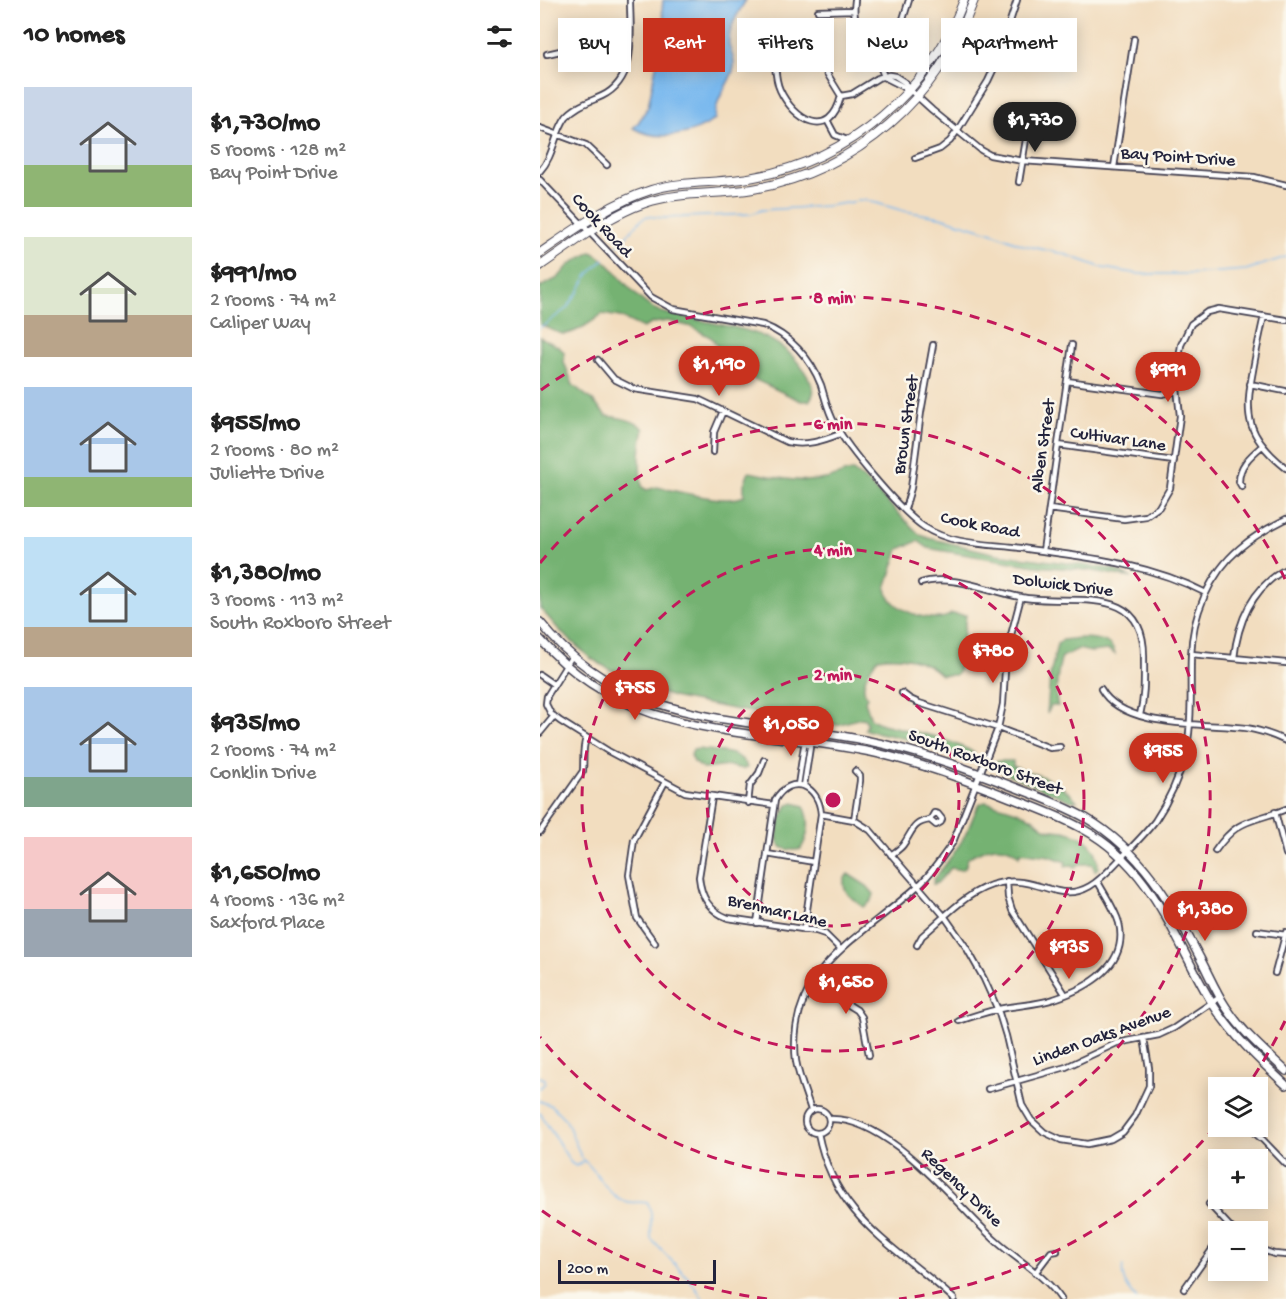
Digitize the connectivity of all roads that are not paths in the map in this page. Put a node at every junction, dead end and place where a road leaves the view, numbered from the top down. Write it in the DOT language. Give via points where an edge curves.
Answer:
graph roads {
  1 [pos="630,0"];
  2 [pos="855,0"];
  3 [pos="909,0"];
  4 [pos="964,0"];
  5 [pos="974,0"];
  6 [pos="1017,0"];
  7 [pos="854,10"];
  8 [pos="818,11"];
  9 [pos="630,18"];
  10 [pos="856,18"];
  11 [pos="903,18"];
  12 [pos="1134,39"];
  13 [pos="558,52"];
  14 [pos="547,54"];
  15 [pos="624,72"];
  16 [pos="883,72"];
  17 [pos="884,77"];
  18 [pos="910,90"];
  19 [pos="841,96"];
  20 [pos="918,97"];
  21 [pos="827,120"];
  22 [pos="1029,121"];
  23 [pos="540,128"];
  24 [pos="957,131"];
  25 [pos="558,135"];
  26 [pos="835,135"];
  27 [pos="850,140"];
  28 [pos="831,151"];
  29 [pos="915,158"];
  30 [pos="1023,160"];
  31 [pos="607,165"];
  32 [pos="1114,167"];
  33 [pos="540,171"];
  34 [pos="540,180"];
  35 [pos="1019,182"];
  36 [pos="1286,185"];
  37 [pos="583,225"];
  38 [pos="590,232"];
  39 [pos="540,253"];
  40 [pos="540,266"];
  41 [pos="1264,316"];
  42 [pos="1286,320"];
  43 [pos="933,345"];
  44 [pos="1072,345"];
  45 [pos="598,360"];
  46 [pos="1067,381"];
  47 [pos="1250,384"];
  48 [pos="1177,391"];
  49 [pos="1285,391"];
  50 [pos="723,411"];
  51 [pos="840,434"];
  52 [pos="1058,445"];
  53 [pos="1262,446"];
  54 [pos="713,452"];
  55 [pos="1174,461"];
  56 [pos="1286,468"];
  57 [pos="1242,487"];
  58 [pos="905,509"];
  59 [pos="1049,509"];
  60 [pos="1286,519"];
  61 [pos="1043,551"];
  62 [pos="1286,569"];
  63 [pos="921,583"];
  64 [pos="1206,593"];
  65 [pos="1021,597"];
  66 [pos="540,622"];
  67 [pos="540,639"];
  68 [pos="1191,654"];
  69 [pos="572,656"];
  70 [pos="1234,658"];
  71 [pos="1286,663"];
  72 [pos="566,665"];
  73 [pos="540,675"];
  74 [pos="553,684"];
  75 [pos="1101,689"];
  76 [pos="902,693"];
  77 [pos="1140,715"];
  78 [pos="554,716"];
  79 [pos="1190,724"];
  80 [pos="998,728"];
  81 [pos="809,731"];
  82 [pos="540,733"];
  83 [pos="586,738"];
  84 [pos="1286,741"];
  85 [pos="808,742"];
  86 [pos="1060,747"];
  87 [pos="764,760"];
  88 [pos="855,771"];
  89 [pos="980,774"];
  90 [pos="665,782"];
  91 [pos="976,784"];
  92 [pos="801,786"];
  93 [pos="712,797"];
  94 [pos="748,803"];
  95 [pos="774,806"];
  96 [pos="1286,809"];
  97 [pos="1275,812"];
  98 [pos="821,814"];
  99 [pos="854,820"];
  100 [pos="930,820"];
  101 [pos="540,832"];
  102 [pos="1129,850"];
  103 [pos="1215,851"];
  104 [pos="767,854"];
  105 [pos="1286,854"];
  106 [pos="891,855"];
  107 [pos="1122,857"];
  108 [pos="814,862"];
  109 [pos="1007,881"];
  110 [pos="1098,882"];
  111 [pos="918,885"];
  112 [pos="945,917"];
  113 [pos="757,922"];
  114 [pos="804,930"];
  115 [pos="1257,931"];
  116 [pos="1286,934"];
  117 [pos="655,942"];
  118 [pos="917,945"];
  119 [pos="840,949"];
  120 [pos="1275,973"];
  121 [pos="812,982"];
  122 [pos="1065,994"];
  123 [pos="1220,997"];
  124 [pos="1212,1002"];
  125 [pos="998,1010"];
  126 [pos="959,1021"];
  127 [pos="1144,1038"];
  128 [pos="869,1055"];
  129 [pos="1286,1071"];
  130 [pos="1016,1081"];
  131 [pos="1286,1085"];
  132 [pos="988,1089"];
  133 [pos="811,1110"];
  134 [pos="830,1119"];
  135 [pos="818,1133"];
  136 [pos="1259,1137"];
  137 [pos="1286,1164"];
  138 [pos="1213,1209"];
  139 [pos="1224,1221"];
  140 [pos="1057,1251"];
  141 [pos="1268,1252"];
  142 [pos="1208,1255"];
  143 [pos="1286,1255"];
  144 [pos="1035,1273"];
  145 [pos="1184,1289"];
  146 [pos="954,1299"];
  147 [pos="1060,1299"];
  1 -- 9 [label="street"];
  2 -- 7 [label="street"];
  3 -- 11 [label="street"];
  4 -- 18 [label="main road" via="940,49"];
  5 -- 20 [label="main road" via="947,58"];
  6 -- 24 [label="street" via="996,64"];
  7 -- 8 [label="street"];
  7 -- 10 [label="street"];
  12 -- 32 [label="street"];
  13 -- 14 [label="street"];
  15 -- 25 [label="street" via="607,94 571,112"];
  16 -- 17 [label="street"];
  17 -- 18 [label="street, Bay Point Drive" via="895,76"];
  17 -- 19 [label="street"];
  18 -- 20 [label="street, Bay Point Drive"];
  18 -- 27 [label="main road"];
  19 -- 21 [label="street"];
  19 -- 21 [label="street" via="820,62 818,41 800,35 794,27 775,42 783,96 801,118 811,123"];
  20 -- 24 [label="street, Bay Point Drive"];
  20 -- 38 [label="main road" via="872,139 817,170 752,189 656,200 619,214"];
  21 -- 26 [label="street"];
  22 -- 30 [label="street"];
  23 -- 25 [label="street"];
  24 -- 29 [label="street" via="940,149"];
  24 -- 30 [label="street, Bay Point Drive" via="990,154"];
  25 -- 31 [label="street" via="590,147"];
  25 -- 33 [label="street"];
  26 -- 27 [label="street"];
  26 -- 28 [label="street"];
  27 -- 28 [label="main road"];
  28 -- 37 [label="main road" via="764,175 676,184 649,191 615,205"];
  30 -- 32 [label="street, Bay Point Drive"];
  30 -- 35 [label="street"];
  32 -- 36 [label="street, Bay Point Drive" via="1254,177"];
  34 -- 37 [label="street, Cook Road"];
  37 -- 38 [label="street, Cook Road"];
  37 -- 39 [label="main road"];
  38 -- 40 [label="main road"];
  38 -- 51 [label="street, Cook Road" via="647,293 666,306 754,322 782,334 814,368"];
  41 -- 42 [label="street"];
  41 -- 47 [label="street"];
  41 -- 48 [label="street" via="1219,309 1197,318 1181,345"];
  43 -- 58 [label="street, Brown Street"];
  44 -- 46 [label="street, Alben Street"];
  45 -- 50 [label="street" via="614,379 634,389 698,399"];
  46 -- 48 [label="street" via="1162,394"];
  46 -- 52 [label="street, Alben Street"];
  47 -- 49 [label="street"];
  47 -- 53 [label="street" via="1249,416"];
  48 -- 55 [label="street" via="1180,416"];
  50 -- 51 [label="street" via="787,442 816,443"];
  50 -- 54 [label="street" via="714,432"];
  51 -- 58 [label="street, Cook Road"];
  52 -- 55 [label="street, Cultivar Lane"];
  52 -- 59 [label="street, Alben Street"];
  53 -- 56 [label="street"];
  53 -- 57 [label="street" via="1240,473"];
  55 -- 59 [label="street" via="1167,495 1146,516 1124,519"];
  58 -- 61 [label="street, Cook Road" via="939,535"];
  59 -- 61 [label="street, Alben Street"];
  60 -- 64 [label="street" via="1239,548"];
  61 -- 64 [label="street, Cook Road" via="1126,564 1179,580"];
  62 -- 70 [label="street" via="1263,586 1250,604 1240,626"];
  63 -- 65 [label="street, Dolwick Drive" via="938,580 976,585"];
  64 -- 68 [label="street" via="1194,626"];
  65 -- 77 [label="street, Dolwick Drive" via="1104,601 1128,612 1144,641"];
  65 -- 80 [label="street" via="1006,654"];
  66 -- 69 [label="street, South Roxboro Street"];
  67 -- 72 [label="street, South Roxboro Street"];
  68 -- 70 [label="street"];
  68 -- 79 [label="street"];
  69 -- 72 [label="street"];
  69 -- 81 [label="street, South Roxboro Street" via="609,682 655,704 697,715"];
  70 -- 71 [label="street"];
  72 -- 74 [label="street"];
  72 -- 85 [label="street, South Roxboro Street" via="609,695 670,720"];
  73 -- 74 [label="street"];
  74 -- 78 [label="street" via="546,704"];
  75 -- 77 [label="street" via="1116,705"];
  76 -- 80 [label="street" via="919,703"];
  77 -- 79 [label="street"];
  78 -- 82 [label="street"];
  78 -- 83 [label="street"];
  79 -- 84 [label="street" via="1247,728"];
  79 -- 102 [label="street" via="1176,784 1154,822"];
  80 -- 86 [label="street" via="1050,748"];
  80 -- 89 [label="street"];
  81 -- 85 [label="street"];
  81 -- 89 [label="street, South Roxboro Street" via="909,750"];
  83 -- 90 [label="street"];
  83 -- 101 [label="street" via="583,771"];
  85 -- 91 [label="street, South Roxboro Street" via="896,758"];
  85 -- 92 [label="street"];
  87 -- 94 [label="street" via="750,785"];
  88 -- 99 [label="street" via="860,781"];
  89 -- 91 [label="street"];
  89 -- 102 [label="street, South Roxboro Street" via="1082,816"];
  90 -- 93 [label="street" via="685,792"];
  90 -- 117 [label="street" via="633,840 629,875 637,918"];
  91 -- 107 [label="street, South Roxboro Street" via="1083,828"];
  91 -- 111 [label="street" via="952,842"];
  92 -- 95 [label="street" via="784,790"];
  92 -- 98 [label="street" via="817,795"];
  93 -- 94 [label="street"];
  93 -- 113 [label="street, Brenmar Lane" via="699,878 701,892 723,916"];
  94 -- 95 [label="street"];
  95 -- 104 [label="street"];
  96 -- 97 [label="street"];
  97 -- 103 [label="street" via="1239,825"];
  97 -- 105 [label="street"];
  98 -- 99 [label="street"];
  98 -- 108 [label="street"];
  99 -- 106 [label="street" via="870,830"];
  100 -- 106 [label="street" via="914,826 901,848"];
  102 -- 107 [label="street"];
  102 -- 123 [label="street, South Roxboro Street" via="1168,898"];
  104 -- 108 [label="street"];
  104 -- 113 [label="street"];
  106 -- 111 [label="street"];
  107 -- 110 [label="street"];
  107 -- 124 [label="street, South Roxboro Street" via="1159,903"];
  108 -- 114 [label="street"];
  109 -- 110 [label="street" via="1066,892 1083,890"];
  109 -- 112 [label="street" via="979,891"];
  109 -- 122 [label="street" via="1012,910"];
  110 -- 122 [label="street" via="1119,922 1119,946 1112,964 1101,975"];
  111 -- 112 [label="street"];
  111 -- 119 [label="street"];
  112 -- 118 [label="street"];
  112 -- 125 [label="street" via="966,947"];
  113 -- 114 [label="street, Brenmar Lane"];
  114 -- 119 [label="street, Brenmar Lane" via="825,934"];
  115 -- 116 [label="street"];
  116 -- 120 [label="street"];
  119 -- 121 [label="street"];
  121 -- 128 [label="street" via="858,1010"];
  121 -- 133 [label="street" via="800,1009 795,1048 798,1072"];
  122 -- 125 [label="street" via="1053,1000"];
  123 -- 124 [label="street, Linden Oaks Avenue"];
  123 -- 129 [label="street, South Roxboro Street" via="1241,1028"];
  124 -- 127 [label="street, Linden Oaks Avenue" via="1167,1031"];
  124 -- 131 [label="street, South Roxboro Street" via="1236,1036"];
  125 -- 126 [label="street"];
  125 -- 130 [label="street"];
  127 -- 130 [label="street, Linden Oaks Avenue" via="1117,1043 1066,1067"];
  127 -- 130 [label="street" via="1149,1068 1147,1091 1129,1125 1111,1139 1068,1142 1044,1132 1027,1113"];
  130 -- 132 [label="street, Linden Oaks Avenue"];
  133 -- 134 [label="street" via="823,1110"];
  133 -- 135 [label="street" via="805,1124"];
  134 -- 135 [label="street" via="828,1127"];
  134 -- 144 [label="street, Regency Drive" via="865,1127 904,1152"];
  135 -- 146 [label="street" via="830,1174 852,1210"];
  136 -- 137 [label="street"];
  138 -- 139 [label="street"];
  140 -- 144 [label="street" via="1051,1252"];
  141 -- 143 [label="street"];
  142 -- 145 [label="street"];
  144 -- 147 [label="street, Regency Drive"];
}
